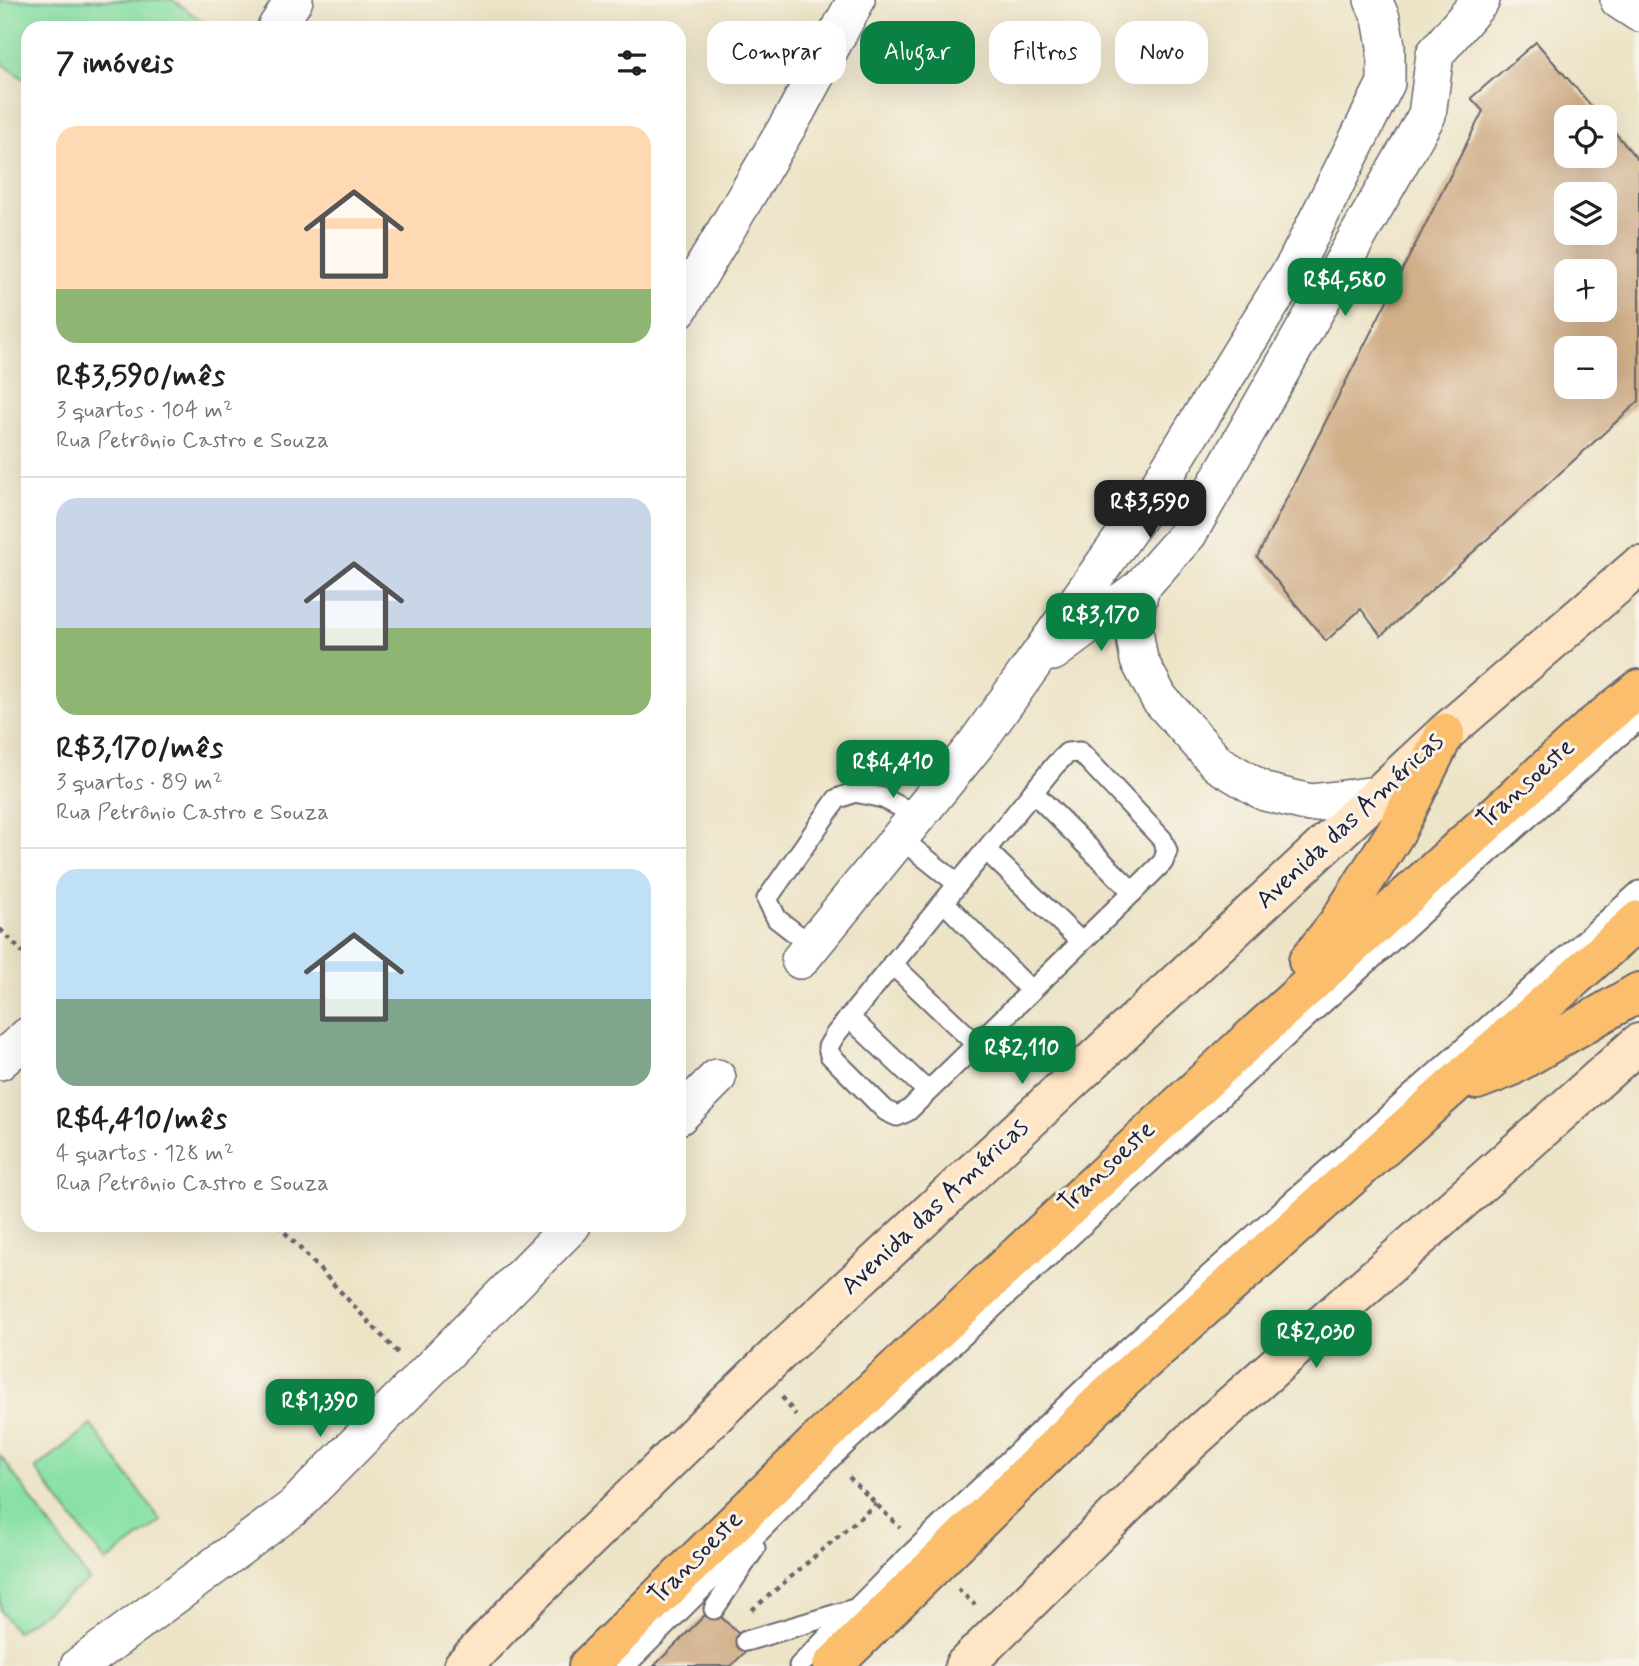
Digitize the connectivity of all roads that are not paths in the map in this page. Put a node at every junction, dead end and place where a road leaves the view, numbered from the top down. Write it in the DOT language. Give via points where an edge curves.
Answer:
graph roads {
  1 [pos="294,0"];
  2 [pos="856,0"];
  3 [pos="1373,0"];
  4 [pos="1481,0"];
  5 [pos="1619,0"];
  6 [pos="1639,13"];
  7 [pos="280,21"];
  8 [pos="1386,46"];
  9 [pos="1434,54"];
  10 [pos="686,297"];
  11 [pos="1149,501"];
  12 [pos="1188,534"];
  13 [pos="1639,566"];
  14 [pos="1140,588"];
  15 [pos="1027,672"];
  16 [pos="1639,689"];
  17 [pos="1639,720"];
  18 [pos="1445,733"];
  19 [pos="1033,792"];
  20 [pos="1377,795"];
  21 [pos="909,827"];
  22 [pos="986,850"];
  23 [pos="958,884"];
  24 [pos="1639,891"];
  25 [pos="1133,892"];
  26 [pos="944,902"];
  27 [pos="1639,920"];
  28 [pos="1081,942"];
  29 [pos="806,953"];
  30 [pos="892,964"];
  31 [pos="1031,991"];
  32 [pos="1639,992"];
  33 [pos="849,1017"];
  34 [pos="21,1042"];
  35 [pos="1639,1043"];
  36 [pos="976,1044"];
  37 [pos="1237,1051"];
  38 [pos="0,1061"];
  39 [pos="717,1078"];
  40 [pos="928,1091"];
  41 [pos="1446,1092"];
  42 [pos="686,1109"];
  43 [pos="565,1232"];
  44 [pos="779,1512"];
  45 [pos="714,1609"];
  46 [pos="855,1609"];
  47 [pos="746,1641"];
  48 [pos="79,1666"];
  49 [pos="463,1666"];
  50 [pos="588,1666"];
  51 [pos="625,1666"];
  52 [pos="799,1666"];
  53 [pos="832,1666"];
  54 [pos="964,1666"];
  1 -- 7 [label="street"];
  2 -- 10 [label="street"];
  3 -- 8 [label="street"];
  4 -- 9 [label="street"];
  5 -- 6 [label="street"];
  8 -- 9 [label="street" via="1409,40"];
  8 -- 11 [label="street" via="1387,83 1296,263"];
  9 -- 12 [label="street" via="1427,116"];
  11 -- 12 [label="street"];
  11 -- 15 [label="street"];
  12 -- 14 [label="street"];
  13 -- 18 [label="main road, Avenida das Américas"];
  14 -- 15 [label="street"];
  14 -- 20 [label="street" via="1133,625 1139,660 1159,698 1218,764 1265,793 1310,803"];
  15 -- 21 [label="street"];
  16 -- 37 [label="highway"];
  17 -- 44 [label="lane, Transoeste" via="1290,1034 831,1458"];
  18 -- 20 [label="main road, Avenida das Américas"];
  18 -- 37 [label="highway" via="1397,830 1338,923"];
  19 -- 22 [label="lane"];
  19 -- 25 [label="lane"];
  19 -- 25 [label="lane" via="1067,753 1080,752 1085,757 1162,839 1167,851 1163,862"];
  20 -- 49 [label="main road, Avenida das Américas" via="782,1350"];
  21 -- 23 [label="lane"];
  21 -- 29 [label="street"];
  21 -- 29 [label="lane" via="883,798 855,792 837,799 768,899 777,919"];
  22 -- 23 [label="lane"];
  22 -- 28 [label="lane"];
  23 -- 26 [label="lane"];
  24 -- 46 [label="lane" via="1106,1367"];
  25 -- 28 [label="lane"];
  26 -- 30 [label="lane"];
  26 -- 31 [label="lane"];
  27 -- 41 [label="highway"];
  28 -- 31 [label="lane"];
  30 -- 33 [label="lane"];
  30 -- 36 [label="lane"];
  31 -- 36 [label="lane"];
  32 -- 41 [label="highway" via="1508,1068"];
  33 -- 40 [label="lane"];
  33 -- 40 [label="lane" via="828,1047 830,1055 886,1111 897,1116 908,1111"];
  34 -- 38 [label="street"];
  35 -- 54 [label="main road" via="1191,1441"];
  36 -- 40 [label="lane"];
  37 -- 50 [label="highway" via="817,1442"];
  39 -- 42 [label="street"];
  41 -- 53 [label="highway" via="1123,1380"];
  43 -- 48 [label="street" via="293,1508"];
  44 -- 45 [label="lane"];
  44 -- 51 [label="lane, Transoeste"];
  46 -- 47 [label="lane"];
  46 -- 52 [label="lane"];
}
